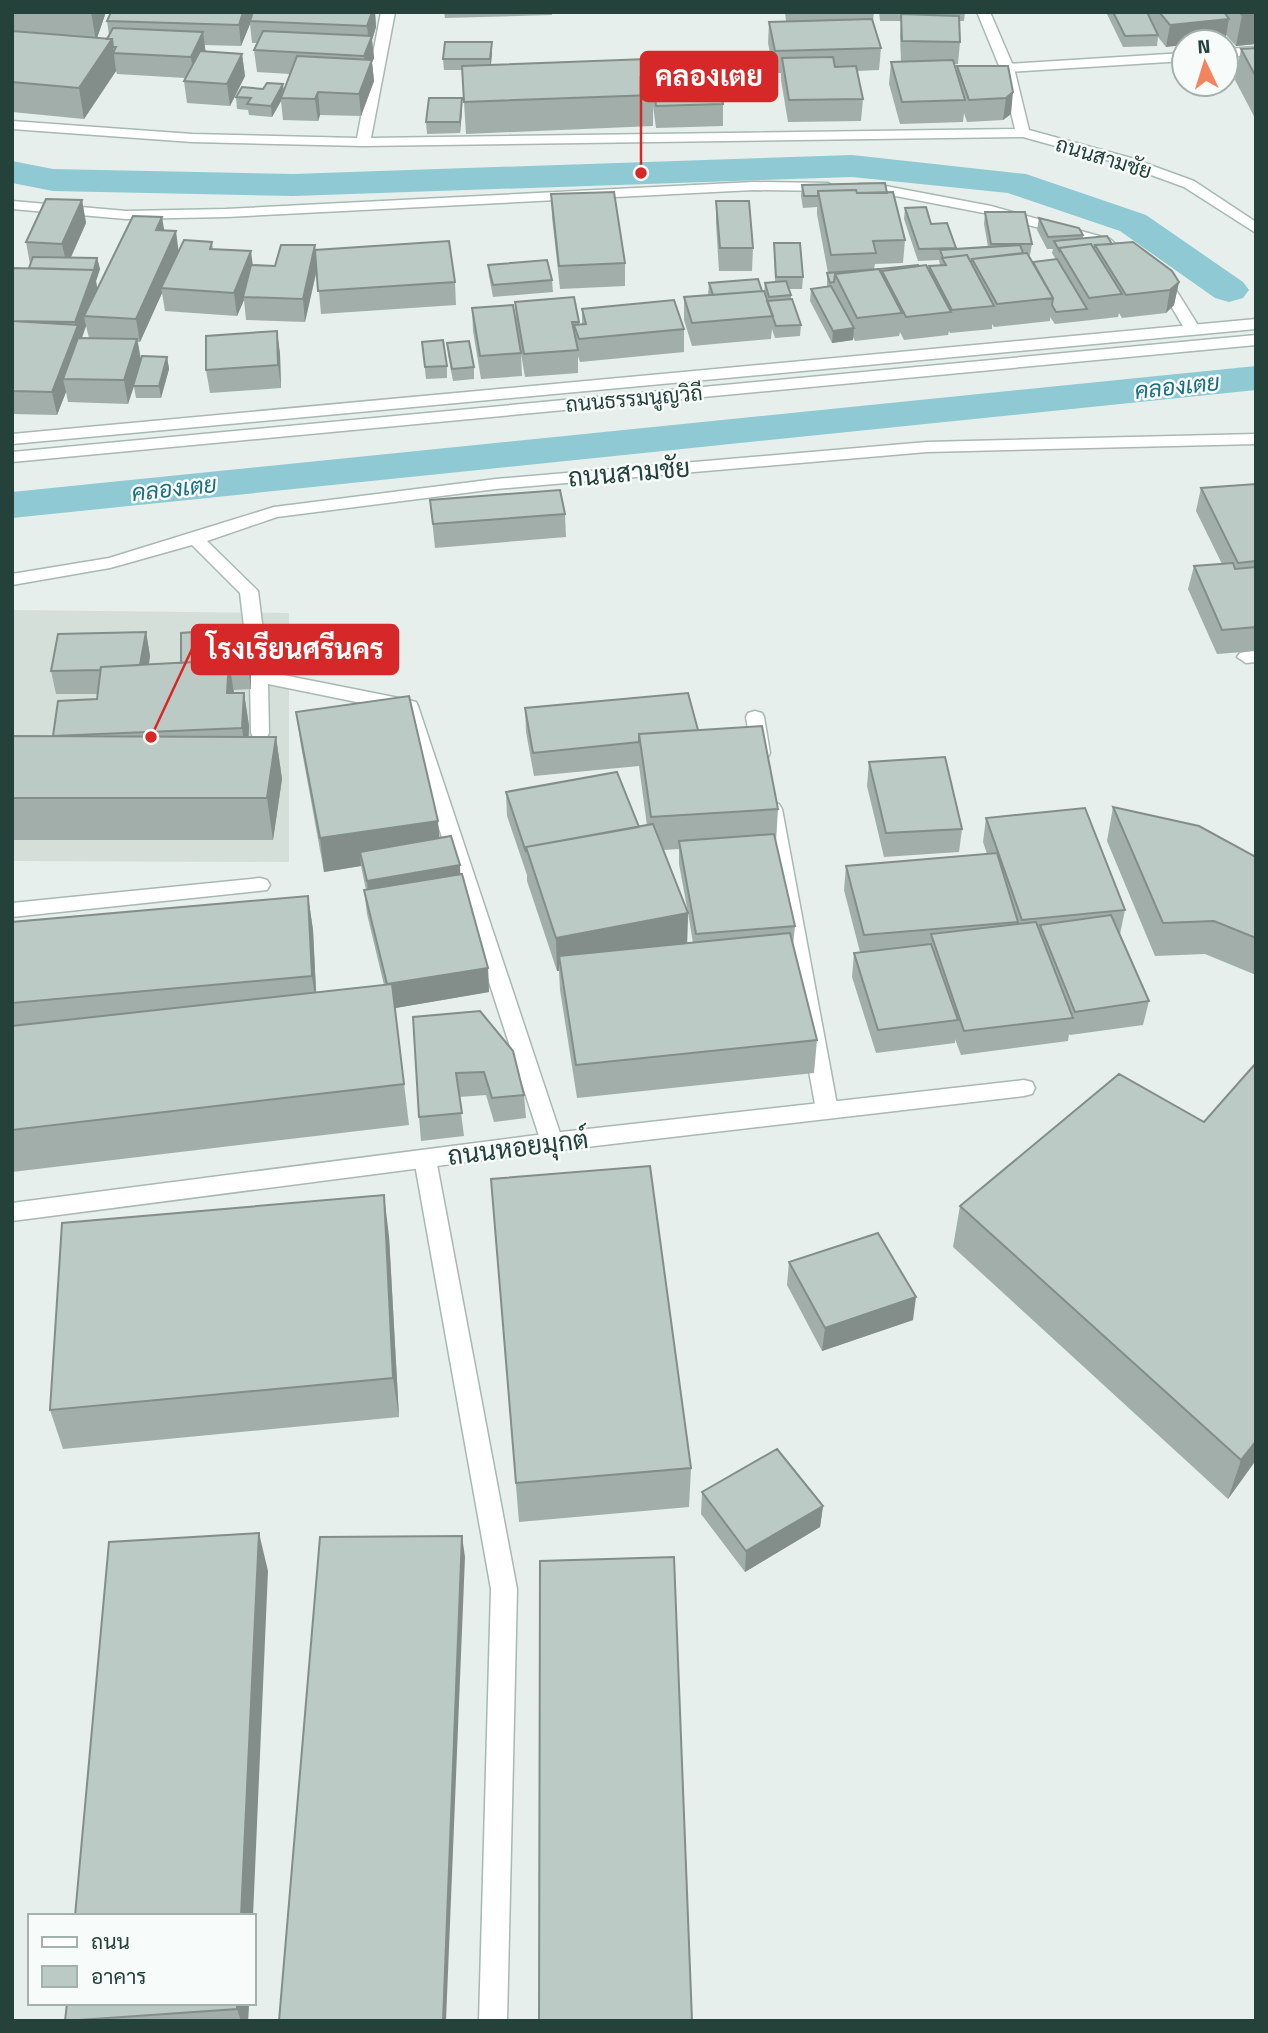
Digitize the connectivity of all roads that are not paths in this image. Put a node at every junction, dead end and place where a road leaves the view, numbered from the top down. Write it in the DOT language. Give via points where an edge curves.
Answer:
graph roads {
  1 [pos="388,12"];
  2 [pos="983,12"];
  3 [pos="1170,58"];
  4 [pos="1007,68"];
  5 [pos="12,125"];
  6 [pos="1023,133"];
  7 [pos="363,142"];
  8 [pos="12,205"];
  9 [pos="1256,229"];
  10 [pos="1121,255"];
  11 [pos="1140,269"];
  12 [pos="1256,324"];
  13 [pos="1193,330"];
  14 [pos="1256,340"];
  15 [pos="12,439"];
  16 [pos="1256,439"];
  17 [pos="12,457"];
  18 [pos="195,539"];
  19 [pos="12,580"];
  20 [pos="259,676"];
  21 [pos="755,717"];
  22 [pos="260,733"];
  23 [pos="764,767"];
  24 [pos="768,792"];
  25 [pos="260,885"];
  26 [pos="12,911"];
  27 [pos="1024,1087"];
  28 [pos="827,1110"];
  29 [pos="552,1142"];
  30 [pos="425,1159"];
  31 [pos="12,1212"];
  32 [pos="493,2021"];
  1 -- 7 [label="street"];
  2 -- 4 [label="street, ถนนสามชัย"];
  3 -- 4 [label="street"];
  4 -- 6 [label="street, ถนนสามชัย"];
  5 -- 7 [label="street" via="192,138"];
  6 -- 7 [label="street"];
  6 -- 9 [label="street, ถนนสามชัย" via="1189,184"];
  8 -- 10 [label="street" via="126,215 754,186 875,188 991,210 1105,242"];
  11 -- 13 [label="street" via="1171,293"];
  12 -- 13 [label="street, ถนนธรรมนูญวิถี"];
  13 -- 15 [label="street, ถนนธรรมนูญวิถี"];
  14 -- 17 [label="street, ถนนธรรมนูญวิถี"];
  16 -- 18 [label="street, ถนนสามชัย" via="927,447 496,484 274,512"];
  18 -- 19 [label="street, ถนนสามชัย" via="110,563"];
  18 -- 20 [label="street" via="249,591"];
  20 -- 22 [label="street"];
  20 -- 29 [label="street" via="409,706"];
  21 -- 23 [label="street"];
  24 -- 28 [label="street"];
  25 -- 26 [label="street"];
  27 -- 28 [label="street, ถนนหอยมุกต์"];
  28 -- 29 [label="street, ถนนหอยมุกต์"];
  29 -- 30 [label="street, ถนนหอยมุกต์"];
  30 -- 31 [label="street, ถนนหอยมุกต์"];
  30 -- 32 [label="street" via="504,1589"];
}
